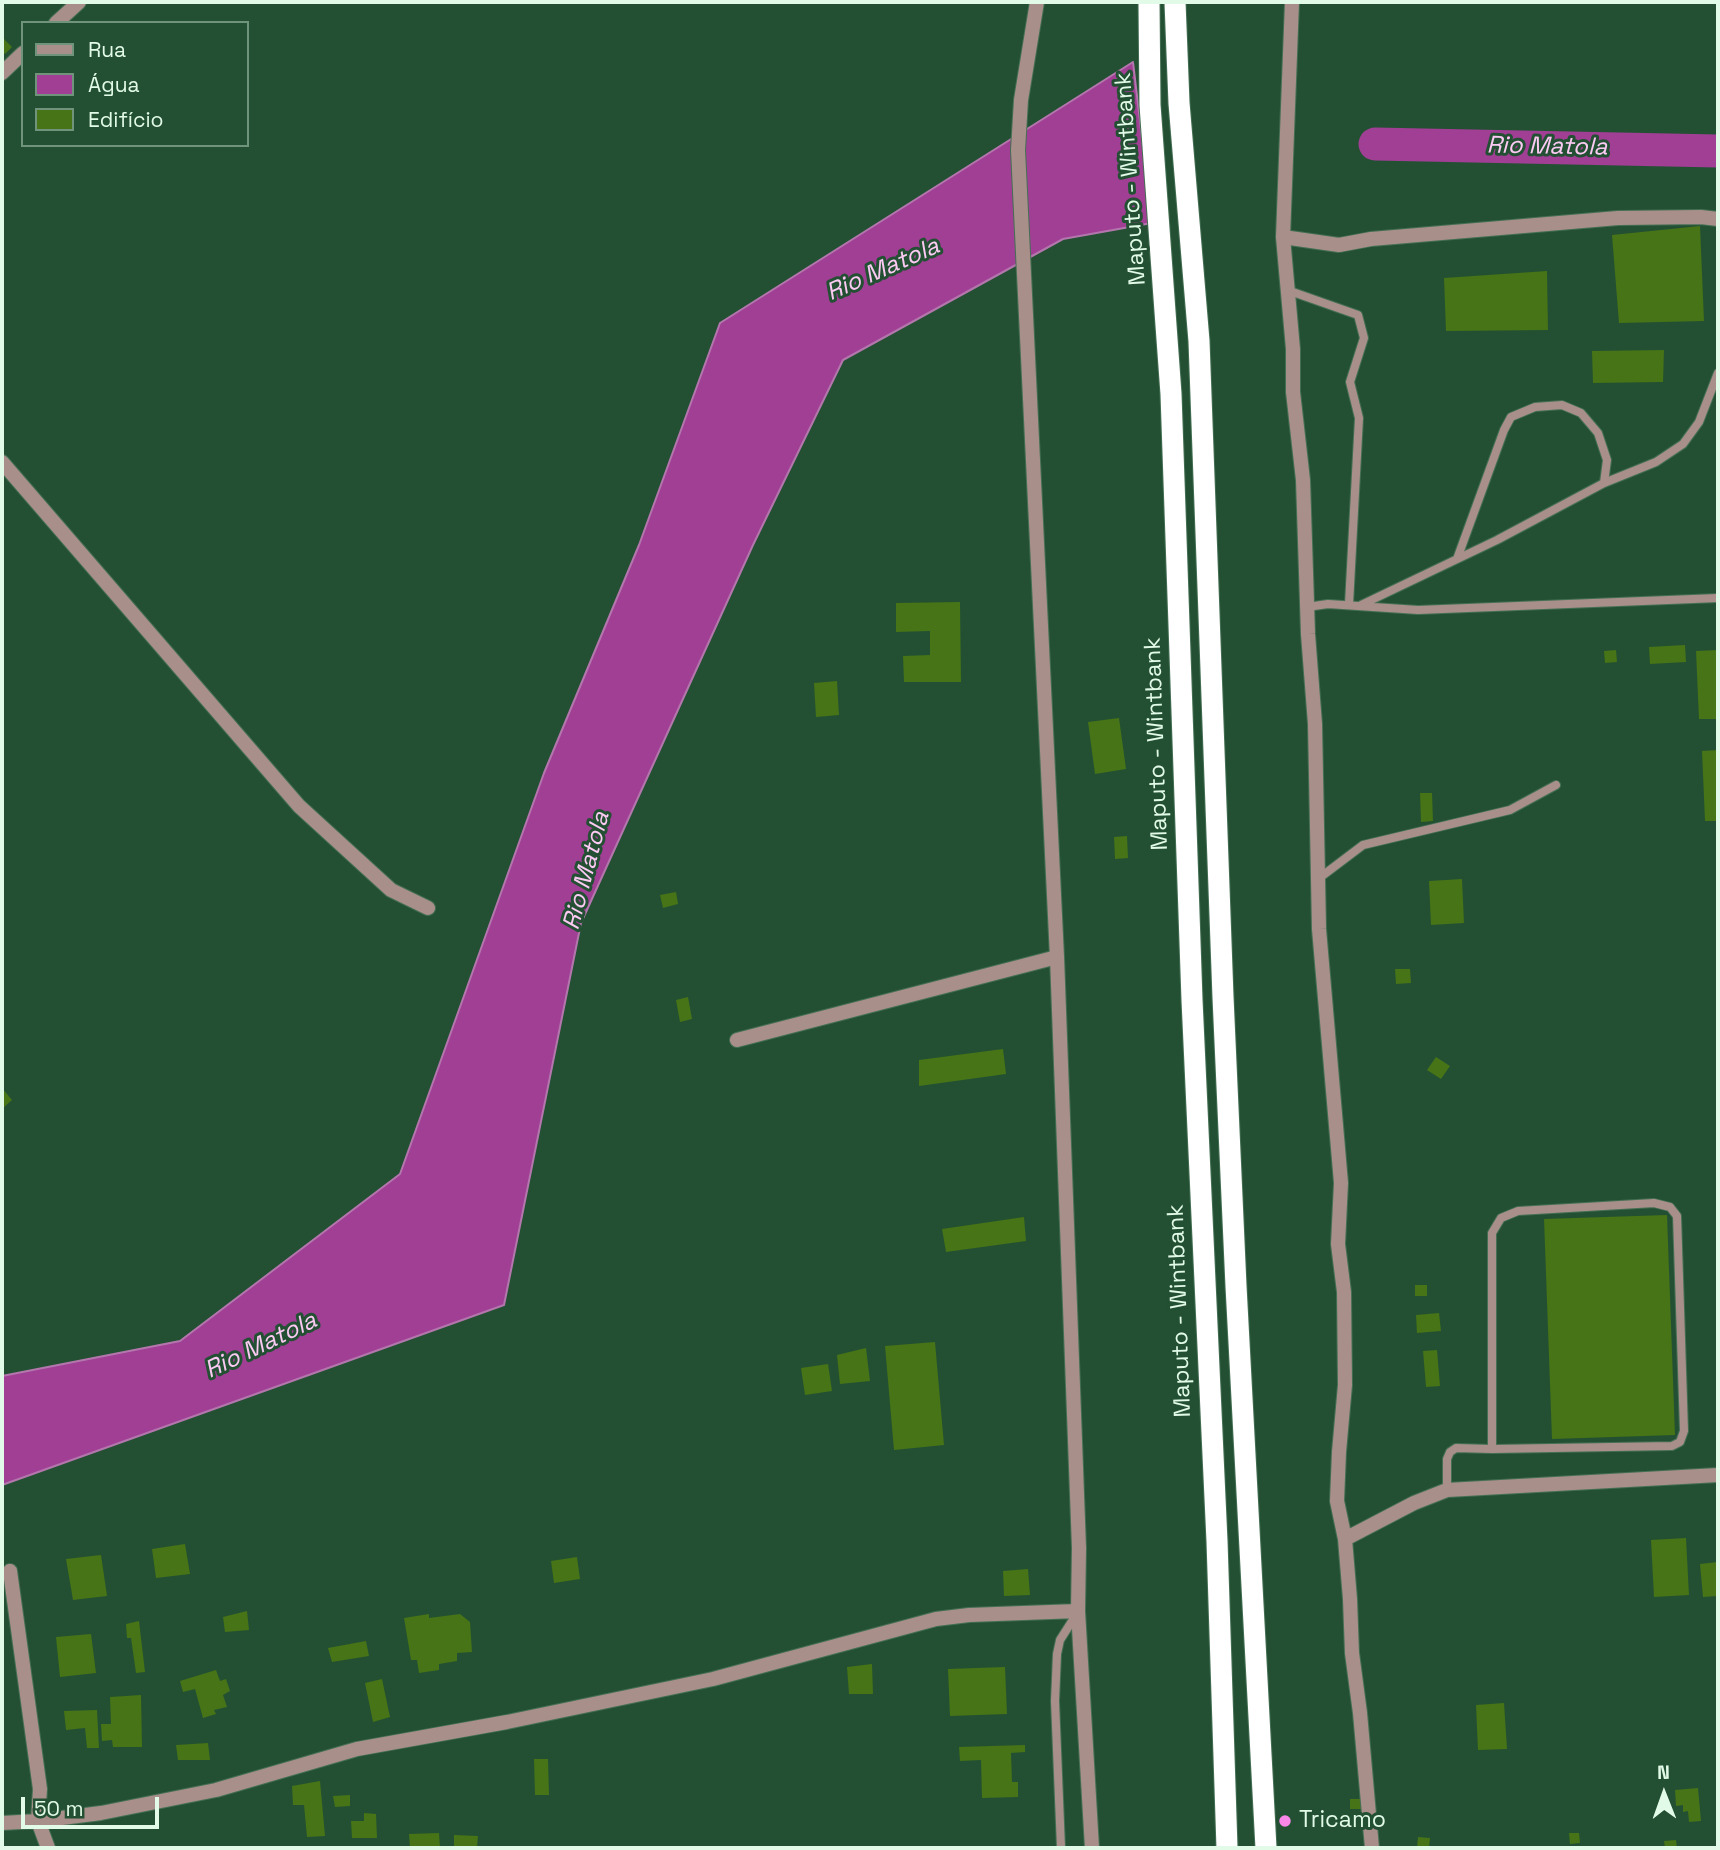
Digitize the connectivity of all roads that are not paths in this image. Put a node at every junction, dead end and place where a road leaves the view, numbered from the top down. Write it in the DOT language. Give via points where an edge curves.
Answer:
graph roads {
  1 [pos="79,2"];
  2 [pos="1037,2"];
  3 [pos="1149,2"];
  4 [pos="1175,2"];
  5 [pos="1293,2"];
  6 [pos="58,21"];
  7 [pos="21,55"];
  8 [pos="2,73"];
  9 [pos="1718,219"];
  10 [pos="1283,237"];
  11 [pos="1287,290"];
  12 [pos="1718,373"];
  13 [pos="2,462"];
  14 [pos="1604,483"];
  15 [pos="1457,559"];
  16 [pos="1718,598"];
  17 [pos="1349,604"];
  18 [pos="1360,605"];
  19 [pos="1307,607"];
  20 [pos="1556,785"];
  21 [pos="1318,879"];
  22 [pos="428,908"];
  23 [pos="1057,957"];
  24 [pos="737,1040"];
  25 [pos="1492,1449"];
  26 [pos="1718,1475"];
  27 [pos="1447,1490"];
  28 [pos="1345,1539"];
  29 [pos="10,1571"];
  30 [pos="1078,1611"];
  31 [pos="38,1821"];
  32 [pos="2,1823"];
  33 [pos="48,1848"];
  34 [pos="1061,1848"];
  35 [pos="1092,1848"];
  36 [pos="1227,1848"];
  37 [pos="1266,1848"];
  38 [pos="1372,1848"];
  1 -- 6 [label="street"];
  2 -- 23 [label="street" via="1018,150"];
  3 -- 36 [label="highway, Maputo - Wintbank" via="1150,105 1169,356"];
  4 -- 37 [label="highway" via="1199,341 1223,997"];
  5 -- 10 [label="street"];
  7 -- 8 [label="street"];
  9 -- 10 [label="street" via="1618,219 1339,245"];
  10 -- 11 [label="street"];
  11 -- 17 [label="lane" via="1358,315 1364,338 1350,382 1359,418"];
  11 -- 19 [label="street" via="1303,480"];
  12 -- 14 [label="lane" via="1699,422 1683,444 1657,462"];
  13 -- 22 [label="street" via="299,806 391,890"];
  14 -- 15 [label="lane"];
  14 -- 15 [label="lane" via="1607,460 1598,433 1581,413 1562,405 1535,407 1511,417"];
  15 -- 18 [label="lane"];
  16 -- 18 [label="lane" via="1418,610"];
  17 -- 18 [label="lane"];
  17 -- 19 [label="lane"];
  19 -- 21 [label="street"];
  20 -- 21 [label="lane" via="1510,810 1363,845"];
  21 -- 28 [label="street" via="1341,1183 1338,1244 1344,1292 1345,1385 1338,1501"];
  23 -- 24 [label="street"];
  23 -- 30 [label="street"];
  25 -- 25 [label="lane" via="1492,1233 1501,1218 1532,1210 1654,1203 1670,1207 1677,1216 1684,1431 1680,1442 1672,1446"];
  25 -- 27 [label="lane" via="1456,1448 1450,1452"];
  26 -- 27 [label="street"];
  27 -- 28 [label="street"];
  28 -- 38 [label="street"];
  29 -- 31 [label="street" via="40,1789"];
  30 -- 31 [label="street" via="936,1619 713,1679 357,1749 216,1790"];
  30 -- 34 [label="lane" via="1057,1654"];
  30 -- 35 [label="street"];
  31 -- 32 [label="street"];
  31 -- 33 [label="street"];
}
